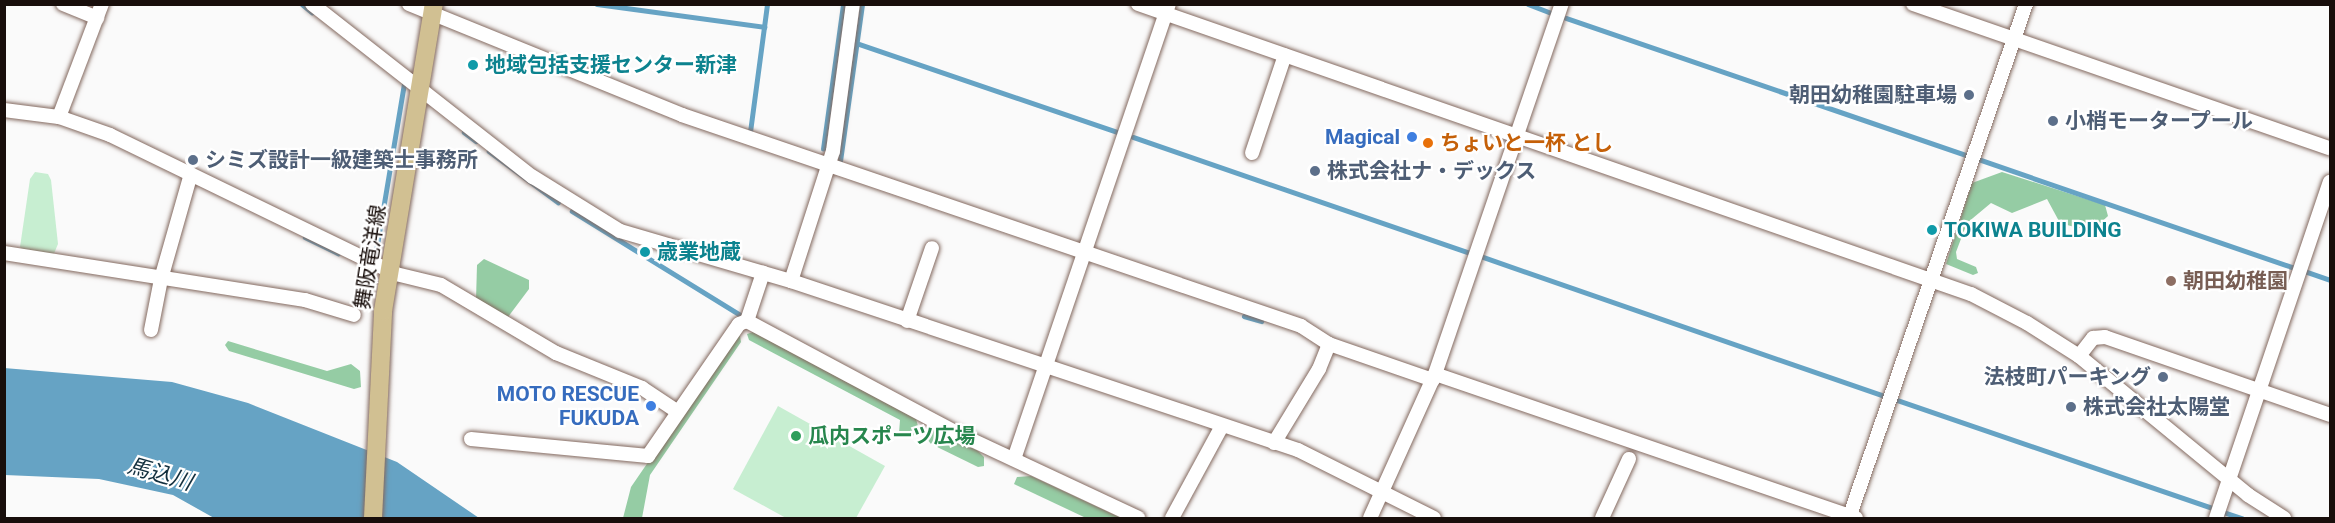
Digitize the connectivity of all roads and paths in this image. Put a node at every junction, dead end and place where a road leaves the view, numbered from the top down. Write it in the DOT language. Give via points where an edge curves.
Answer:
graph roads {
  1 [pos="63,4"];
  2 [pos="312,4"];
  3 [pos="409,4"];
  4 [pos="853,4"];
  5 [pos="1138,4"];
  6 [pos="1562,4"];
  7 [pos="1913,4"];
  8 [pos="2026,4"];
  9 [pos="1168,9"];
  10 [pos="433,10"];
  11 [pos="100,11"];
  12 [pos="2014,39"];
  13 [pos="1285,55"];
  14 [pos="422,88"];
  15 [pos="4,110"];
  16 [pos="59,117"];
  17 [pos="1517,136"];
  18 [pos="2331,148"];
  19 [pos="1252,153"];
  20 [pos="829,165"];
  21 [pos="191,174"];
  22 [pos="2331,182"];
  23 [pos="932,248"];
  24 [pos="4,253"];
  25 [pos="1086,253"];
  26 [pos="389,269"];
  27 [pos="763,273"];
  28 [pos="1930,278"];
  29 [pos="161,279"];
  30 [pos="791,281"];
  31 [pos="354,315"];
  32 [pos="747,321"];
  33 [pos="907,321"];
  34 [pos="151,330"];
  35 [pos="1329,344"];
  36 [pos="2079,356"];
  37 [pos="1047,368"];
  38 [pos="1434,377"];
  39 [pos="2260,390"];
  40 [pos="678,412"];
  41 [pos="2331,415"];
  42 [pos="1222,426"];
  43 [pos="471,439"];
  44 [pos="1274,442"];
  45 [pos="1014,459"];
  46 [pos="1629,459"];
  47 [pos="2230,479"];
  48 [pos="1382,492"];
  49 [pos="1851,518"];
  50 [pos="373,519"];
  51 [pos="1138,519"];
  52 [pos="1172,519"];
  53 [pos="1370,519"];
  54 [pos="1434,519"];
  55 [pos="1602,519"];
  56 [pos="2216,519"];
  57 [pos="2284,519"];
  1 -- 11 [label="street"];
  2 -- 14 [label="street"];
  3 -- 10 [label="street"];
  4 -- 20 [label="street"];
  5 -- 9 [label="street"];
  6 -- 17 [label="street"];
  7 -- 12 [label="street"];
  8 -- 12 [label="street"];
  9 -- 13 [label="street"];
  9 -- 25 [label="street"];
  10 -- 14 [label="main road, 舞阪竜洋線"];
  10 -- 20 [label="street" via="682,115"];
  11 -- 16 [label="street"];
  12 -- 18 [label="street"];
  12 -- 28 [label="street"];
  13 -- 17 [label="street"];
  13 -- 19 [label="street"];
  14 -- 26 [label="main road, 舞阪竜洋線"];
  14 -- 27 [label="street" via="533,177 611,226 639,238"];
  15 -- 16 [label="street"];
  16 -- 21 [label="street" via="110,135"];
  17 -- 28 [label="street"];
  17 -- 38 [label="street"];
  20 -- 25 [label="street"];
  20 -- 30 [label="street"];
  21 -- 26 [label="street"];
  21 -- 29 [label="street"];
  22 -- 39 [label="street"];
  23 -- 33 [label="street"];
  24 -- 29 [label="street"];
  25 -- 35 [label="street" via="1300,326"];
  25 -- 37 [label="street"];
  26 -- 40 [label="street" via="441,285 556,353 642,388"];
  26 -- 50 [label="main road, 舞阪竜洋線"];
  27 -- 30 [label="street"];
  27 -- 32 [label="street"];
  28 -- 36 [label="street" via="2009,313"];
  28 -- 49 [label="street"];
  29 -- 31 [label="street" via="305,300"];
  29 -- 34 [label="street"];
  30 -- 33 [label="street"];
  32 -- 40 [label="street" via="739,324"];
  32 -- 45 [label="street"];
  33 -- 37 [label="street"];
  35 -- 38 [label="street"];
  35 -- 44 [label="street" via="1319,369"];
  36 -- 39 [label="street" via="2094,338 2105,337"];
  36 -- 47 [label="street"];
  37 -- 42 [label="street"];
  37 -- 45 [label="street"];
  38 -- 48 [label="street"];
  38 -- 49 [label="street"];
  39 -- 41 [label="street"];
  39 -- 47 [label="street"];
  40 -- 43 [label="street" via="648,456"];
  42 -- 44 [label="street"];
  42 -- 52 [label="street"];
  44 -- 48 [label="street" via="1312,456"];
  45 -- 51 [label="street"];
  46 -- 55 [label="street"];
  47 -- 56 [label="street"];
  47 -- 57 [label="street"];
  48 -- 53 [label="street"];
  48 -- 54 [label="street"];
}
